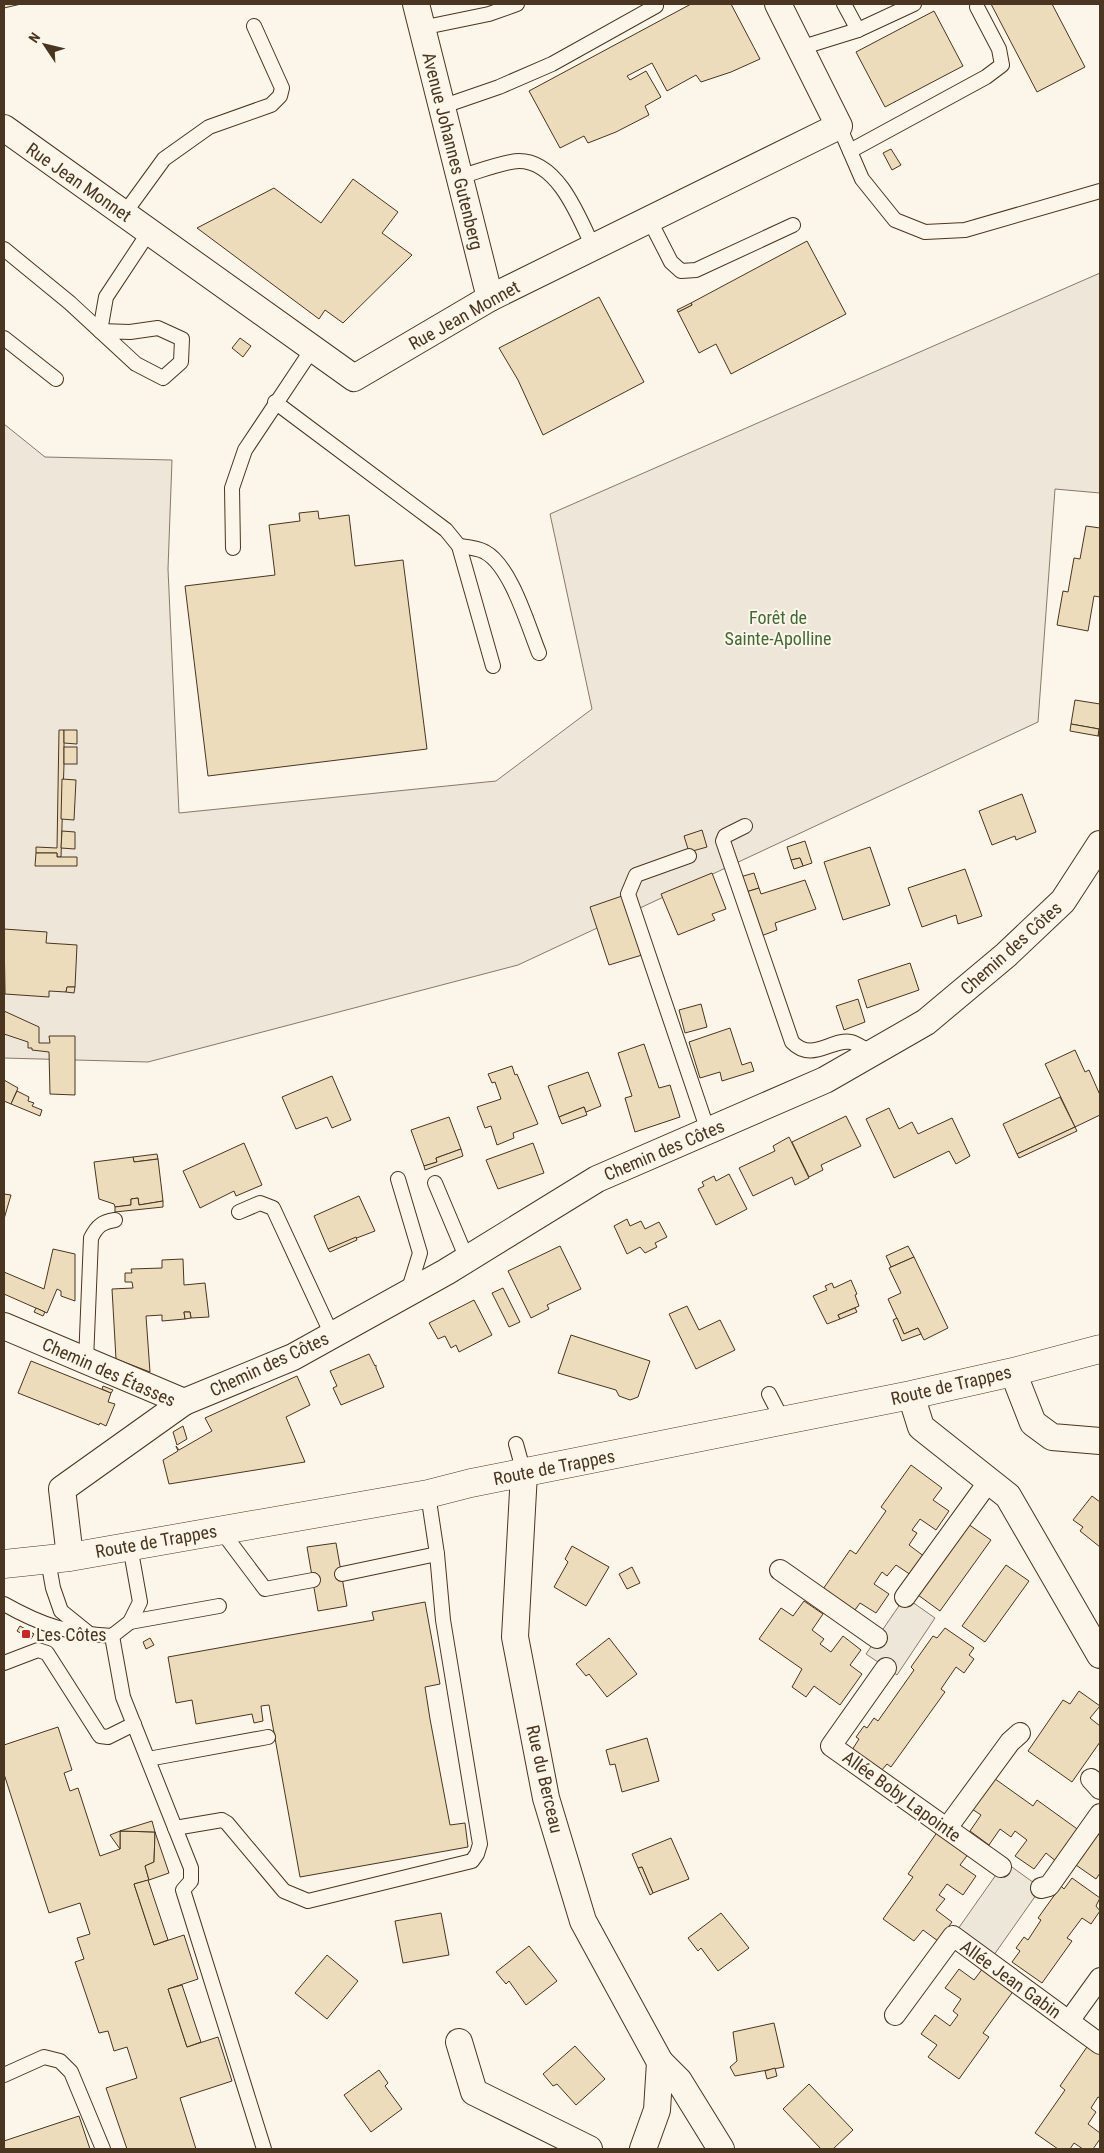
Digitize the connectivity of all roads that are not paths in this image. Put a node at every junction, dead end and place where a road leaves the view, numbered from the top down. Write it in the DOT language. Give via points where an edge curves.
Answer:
graph roads {
  1 [pos="517,4"];
  2 [pos="778,4"];
  3 [pos="844,4"];
  4 [pos="914,4"];
  5 [pos="656,6"];
  6 [pos="978,7"];
  7 [pos="488,9"];
  8 [pos="418,16"];
  9 [pos="254,26"];
  10 [pos="858,30"];
  11 [pos="800,48"];
  12 [pos="441,107"];
  13 [pos="839,126"];
  14 [pos="4,128"];
  15 [pos="850,152"];
  16 [pos="459,177"];
  17 [pos="1100,191"];
  18 [pos="124,214"];
  19 [pos="649,219"];
  20 [pos="793,225"];
  21 [pos="149,232"];
  22 [pos="593,246"];
  23 [pos="4,250"];
  24 [pos="490,298"];
  25 [pos="100,331"];
  26 [pos="4,338"];
  27 [pos="313,348"];
  28 [pos="56,379"];
  29 [pos="275,402"];
  30 [pos="459,546"];
  31 [pos="233,548"];
  32 [pos="539,653"];
  33 [pos="493,666"];
  34 [pos="745,826"];
  35 [pos="1100,844"];
  36 [pos="689,856"];
  37 [pos="872,1053"];
  38 [pos="708,1131"];
  39 [pos="398,1179"];
  40 [pos="435,1183"];
  41 [pos="239,1212"];
  42 [pos="115,1220"];
  43 [pos="467,1259"];
  44 [pos="408,1293"];
  45 [pos="4,1326"];
  46 [pos="332,1335"];
  47 [pos="1100,1349"];
  48 [pos="86,1361"];
  49 [pos="1013,1372"];
  50 [pos="769,1394"];
  51 [pos="911,1395"];
  52 [pos="184,1402"];
  53 [pos="783,1421"];
  54 [pos="1100,1441"];
  55 [pos="516,1444"];
  56 [pos="524,1474"];
  57 [pos="989,1481"];
  58 [pos="428,1494"];
  59 [pos="220,1529"];
  60 [pos="130,1546"];
  61 [pos="437,1554"];
  62 [pos="59,1558"];
  63 [pos="4,1564"];
  64 [pos="780,1570"];
  65 [pos="342,1574"];
  66 [pos="313,1580"];
  67 [pos="904,1597"];
  68 [pos="4,1604"];
  69 [pos="219,1606"];
  70 [pos="130,1622"];
  71 [pos="89,1634"];
  72 [pos="112,1636"];
  73 [pos="877,1638"];
  74 [pos="1100,1655"];
  75 [pos="4,1663"];
  76 [pos="886,1668"];
  77 [pos="134,1724"];
  78 [pos="1020,1733"];
  79 [pos="268,1737"];
  80 [pos="148,1759"];
  81 [pos="1100,1814"];
  82 [pos="175,1828"];
  83 [pos="947,1828"];
  84 [pos="1001,1868"];
  85 [pos="1041,1888"];
  86 [pos="1100,1978"];
  87 [pos="895,2015"];
  88 [pos="1069,2021"];
  89 [pos="459,2042"];
  90 [pos="1100,2044"];
  91 [pos="660,2062"];
  92 [pos="4,2075"];
  93 [pos="103,2149"];
  94 [pos="264,2149"];
  95 [pos="588,2149"];
  96 [pos="643,2149"];
  97 [pos="721,2149"];
  1 -- 7 [label="lane"];
  2 -- 11 [label="street"];
  3 -- 10 [label="lane"];
  4 -- 10 [label="lane"];
  5 -- 12 [label="lane" via="552,64"];
  6 -- 15 [label="lane" via="999,48 1002,65"];
  7 -- 8 [label="lane"];
  8 -- 12 [label="street, Avenue Johannes Gutenberg"];
  9 -- 18 [label="lane" via="282,88 280,96 272,105 209,126 164,159"];
  10 -- 11 [label="lane"];
  11 -- 13 [label="street"];
  12 -- 16 [label="street, Avenue Johannes Gutenberg"];
  13 -- 15 [label="lane"];
  13 -- 19 [label="street, Rue Jean Monnet"];
  14 -- 18 [label="street, Rue Jean Monnet"];
  15 -- 17 [label="lane" via="862,179 895,220 925,232 965,230"];
  16 -- 22 [label="lane" via="519,161 541,168 566,191"];
  16 -- 24 [label="street, Avenue Johannes Gutenberg"];
  18 -- 21 [label="street, Rue Jean Monnet"];
  19 -- 20 [label="lane" via="671,262 681,271 696,270"];
  19 -- 22 [label="street, Rue Jean Monnet"];
  21 -- 25 [label="lane" via="106,296"];
  21 -- 27 [label="street, Rue Jean Monnet"];
  22 -- 24 [label="street, Rue Jean Monnet"];
  23 -- 25 [label="lane"];
  24 -- 27 [label="street, Rue Jean Monnet" via="354,378"];
  25 -- 25 [label="lane" via="136,364 163,378 181,362 182,339 158,328 130,332"];
  26 -- 28 [label="lane"];
  27 -- 29 [label="lane"];
  29 -- 30 [label="lane" via="446,530"];
  29 -- 31 [label="lane" via="245,450 232,488"];
  30 -- 32 [label="lane" via="485,551 498,563 508,578"];
  30 -- 33 [label="lane"];
  34 -- 37 [label="lane" via="725,836 723,841 792,1042 806,1050 850,1042"];
  35 -- 37 [label="street, Chemin des Côtes" via="1063,901 1006,955 926,1022"];
  36 -- 38 [label="lane" via="636,875 628,894"];
  37 -- 38 [label="street, Chemin des Côtes" via="825,1080"];
  38 -- 43 [label="street, Chemin des Côtes" via="597,1179"];
  39 -- 44 [label="lane" via="420,1253"];
  40 -- 43 [label="lane"];
  41 -- 46 [label="lane" via="260,1203 273,1208"];
  42 -- 48 [label="lane" via="104,1222 95,1229 91,1238"];
  43 -- 44 [label="street, Chemin des Côtes"];
  44 -- 46 [label="street, Chemin des Côtes"];
  45 -- 48 [label="street, Chemin des Étasses"];
  46 -- 52 [label="street, Chemin des Côtes" via="293,1357"];
  47 -- 49 [label="main road, Route de Trappes"];
  48 -- 52 [label="street, Chemin des Étasses"];
  49 -- 51 [label="main road, Route de Trappes"];
  49 -- 54 [label="street" via="1033,1423 1052,1438"];
  50 -- 53 [label="lane"];
  51 -- 53 [label="main road, Route de Trappes"];
  51 -- 57 [label="street" via="921,1426"];
  52 -- 62 [label="street, Chemin des Étasses" via="62,1489"];
  53 -- 56 [label="main road, Route de Trappes"];
  55 -- 56 [label="lane"];
  56 -- 58 [label="main road, Route de Trappes"];
  56 -- 91 [label="street, Rue du Berceau" via="515,1637 546,1798 583,1921"];
  57 -- 67 [label="street"];
  57 -- 74 [label="street" via="1008,1496"];
  58 -- 59 [label="main road, Route de Trappes"];
  58 -- 61 [label="lane"];
  59 -- 60 [label="main road, Route de Trappes"];
  59 -- 66 [label="lane" via="265,1589"];
  60 -- 62 [label="main road, Route de Trappes"];
  60 -- 70 [label="lane" via="140,1602"];
  61 -- 65 [label="lane"];
  61 -- 82 [label="lane" via="443,1620 480,1844 472,1861 308,1901 284,1892 227,1822 222,1820"];
  62 -- 63 [label="main road, Route de Trappes"];
  62 -- 71 [label="lane" via="53,1588 61,1611"];
  64 -- 73 [label="street"];
  68 -- 71 [label="lane" via="47,1626"];
  69 -- 70 [label="lane"];
  70 -- 72 [label="lane"];
  71 -- 72 [label="lane"];
  72 -- 77 [label="lane" via="123,1697"];
  75 -- 77 [label="lane" via="38,1650 47,1653 100,1736 108,1737"];
  76 -- 83 [label="street, Allée Boby Lapointe" via="831,1746"];
  77 -- 80 [label="lane"];
  78 -- 83 [label="street"];
  79 -- 80 [label="lane"];
  80 -- 82 [label="lane"];
  81 -- 85 [label="street" via="1050,1886"];
  82 -- 94 [label="lane" via="191,1868 190,1881 183,1890"];
  83 -- 84 [label="street, Allée Boby Lapointe"];
  86 -- 88 [label="street"];
  87 -- 88 [label="street, Allée Jean Gabin" via="952,1936"];
  88 -- 90 [label="street, Allée Jean Gabin"];
  89 -- 95 [label="street" via="474,2092"];
  91 -- 96 [label="street" via="657,2110"];
  91 -- 97 [label="street, Rue du Berceau" via="679,2081"];
  92 -- 93 [label="lane" via="44,2057 60,2061 71,2072"];
}
